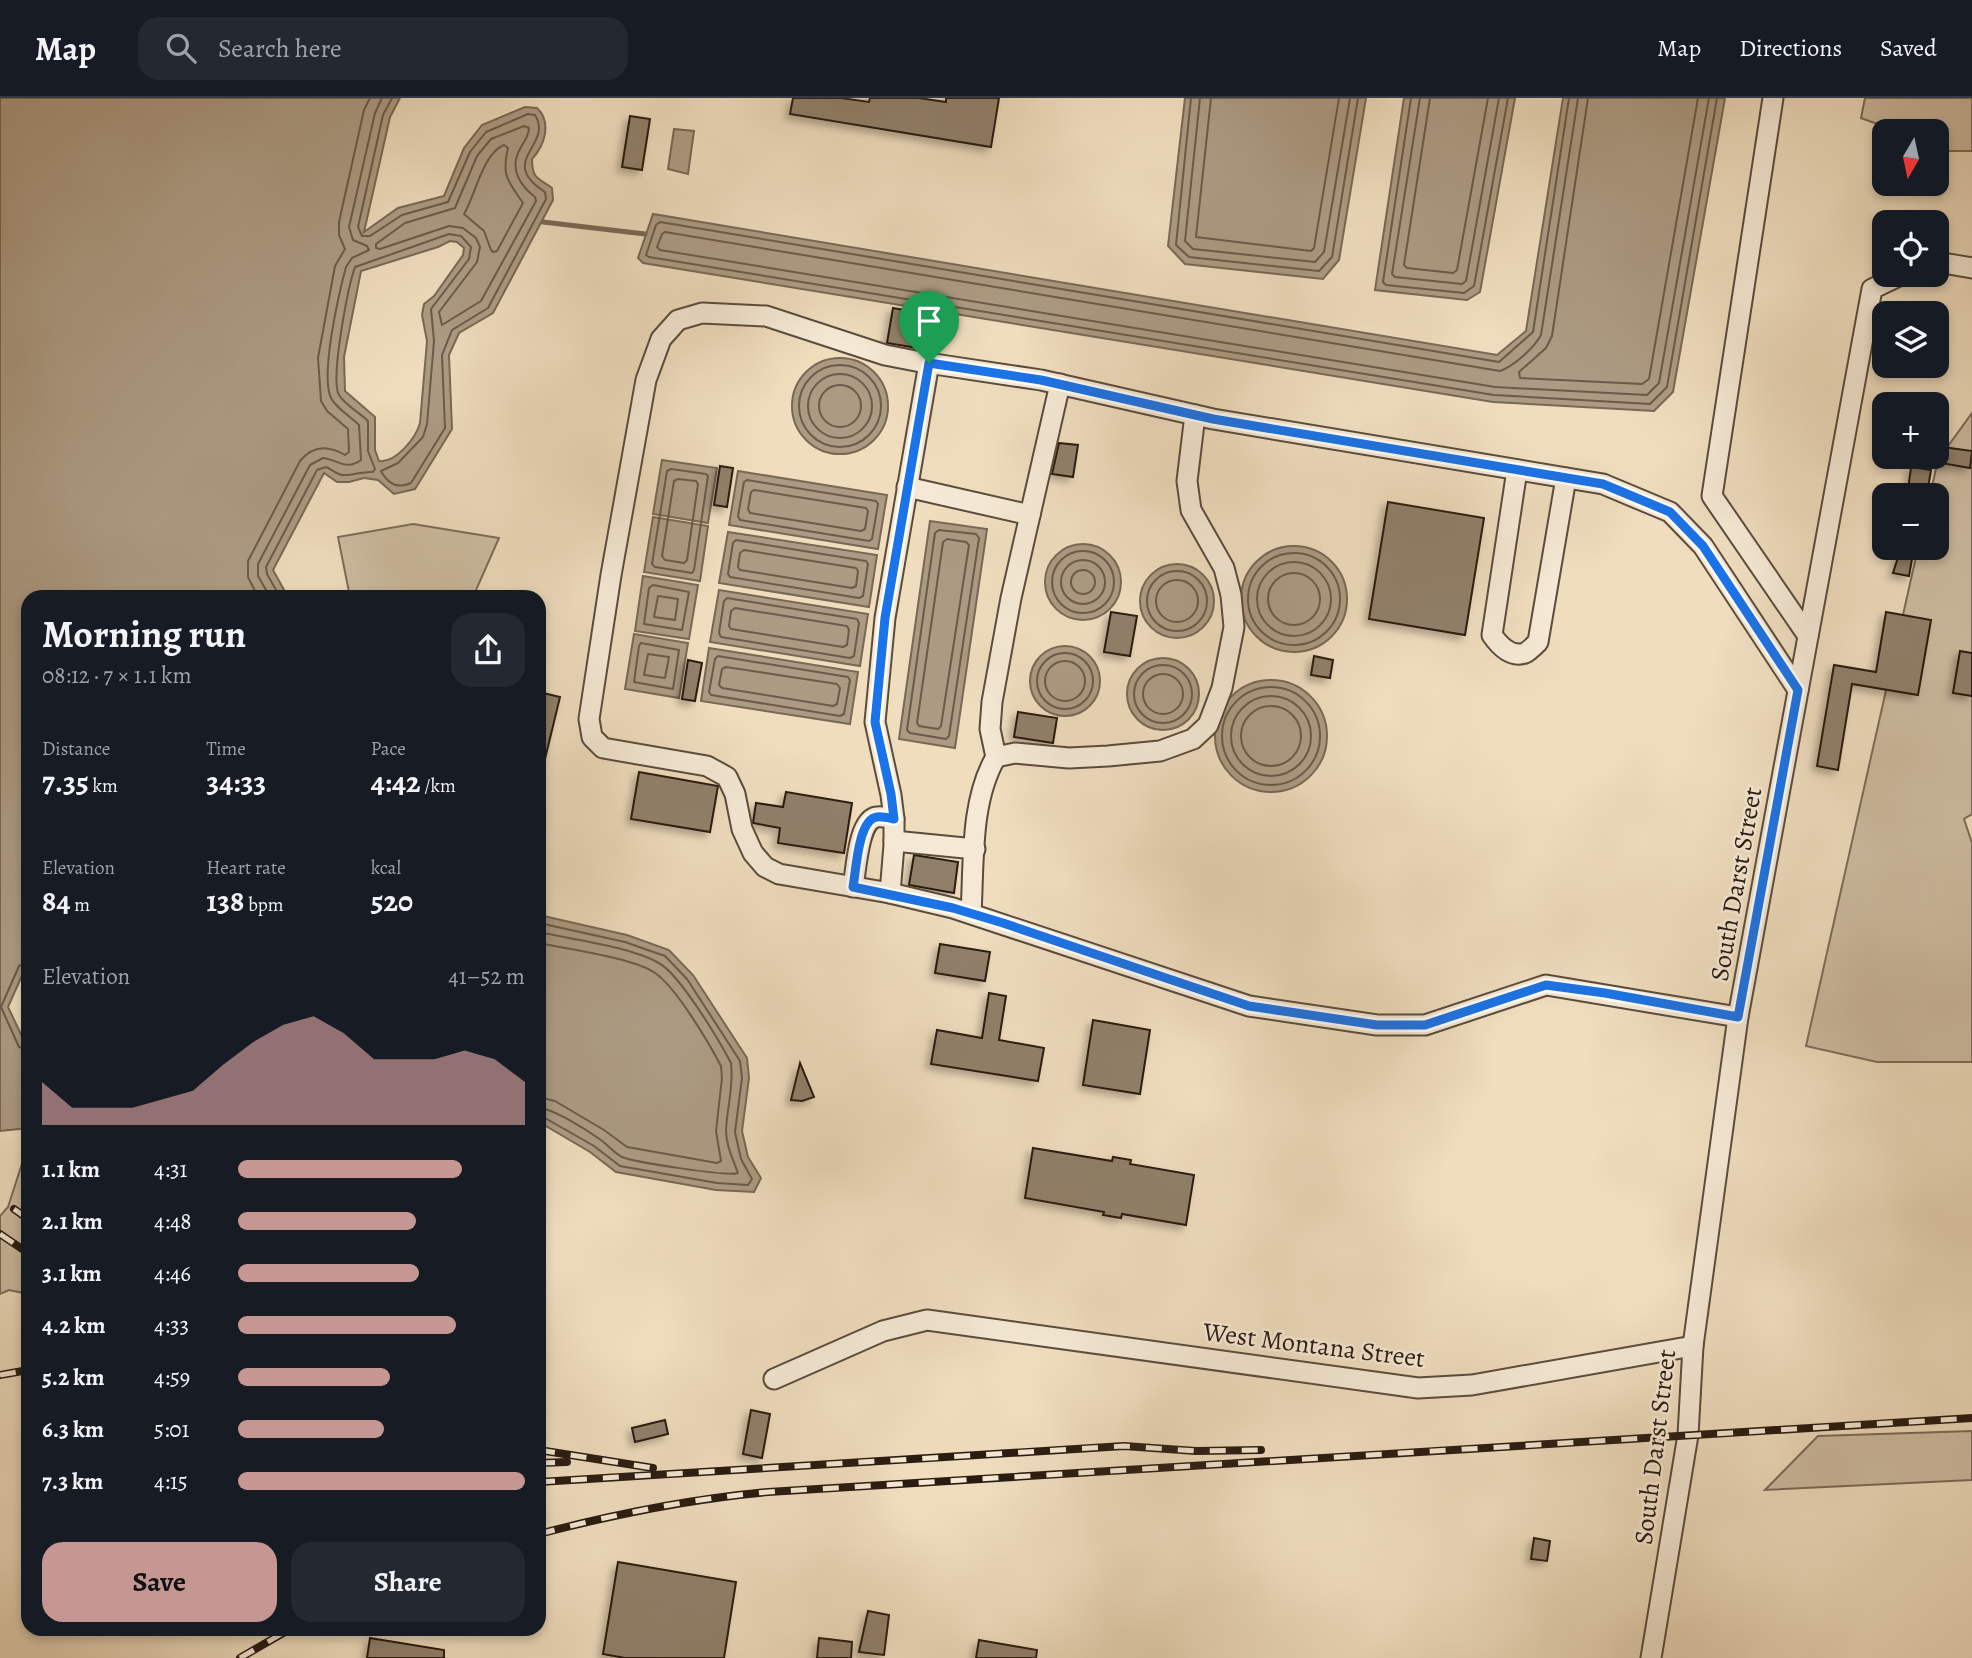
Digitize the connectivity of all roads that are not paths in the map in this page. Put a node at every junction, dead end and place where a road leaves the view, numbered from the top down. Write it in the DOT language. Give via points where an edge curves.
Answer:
graph roads {
  1 [pos="1773,98"];
  2 [pos="1949,264"];
  3 [pos="1972,268"];
  4 [pos="1876,287"];
  5 [pos="929,363"];
  6 [pos="1060,384"];
  7 [pos="1195,415"];
  8 [pos="1517,470"];
  9 [pos="1566,478"];
  10 [pos="907,487"];
  11 [pos="1030,515"];
  12 [pos="1808,636"];
  13 [pos="1798,690"];
  14 [pos="996,757"];
  15 [pos="894,819"];
  16 [pos="894,841"];
  17 [pos="975,849"];
  18 [pos="853,887"];
  19 [pos="890,893"];
  20 [pos="971,913"];
  21 [pos="1738,1017"];
  22 [pos="1693,1346"];
  23 [pos="774,1379"];
  24 [pos="1651,1658"];
  1 -- 12 [label="street" via="1712,496"];
  2 -- 3 [label="street"];
  4 -- 12 [label="street, South Darst Street" via="1872,289"];
  5 -- 6 [label="street"];
  5 -- 10 [label="street"];
  5 -- 18 [label="street" via="885,355 766,316 702,313 678,320 661,339 646,380 589,719 592,737 603,748 707,766 727,777 742,829 765,867 779,874"];
  6 -- 7 [label="street"];
  6 -- 11 [label="street"];
  7 -- 8 [label="street"];
  7 -- 14 [label="street" via="1187,481 1191,510 1224,568 1234,627 1222,688 1208,724 1193,739 1160,751 1069,758 1015,753"];
  8 -- 9 [label="street"];
  8 -- 9 [label="street" via="1492,635 1500,647 1512,653 1525,653 1538,642"];
  9 -- 13 [label="street" via="1603,484 1670,512 1703,546"];
  10 -- 11 [label="street"];
  10 -- 15 [label="street" via="885,618 875,722"];
  11 -- 14 [label="street" via="992,702 990,729"];
  12 -- 13 [label="street, South Darst Street"];
  13 -- 21 [label="street, South Darst Street"];
  14 -- 17 [label="street" via="979,799"];
  15 -- 16 [label="street"];
  15 -- 18 [label="street" via="875,817 867,822"];
  16 -- 17 [label="street"];
  16 -- 19 [label="street"];
  17 -- 20 [label="street"];
  18 -- 19 [label="street"];
  19 -- 20 [label="street"];
  20 -- 21 [label="street" via="1249,1006 1377,1025 1425,1025 1546,985"];
  21 -- 22 [label="street, South Darst Street"];
  22 -- 23 [label="street, West Montana Street" via="1472,1385 1418,1388 927,1320 883,1331"];
  22 -- 24 [label="street, South Darst Street" via="1688,1435"];
}
